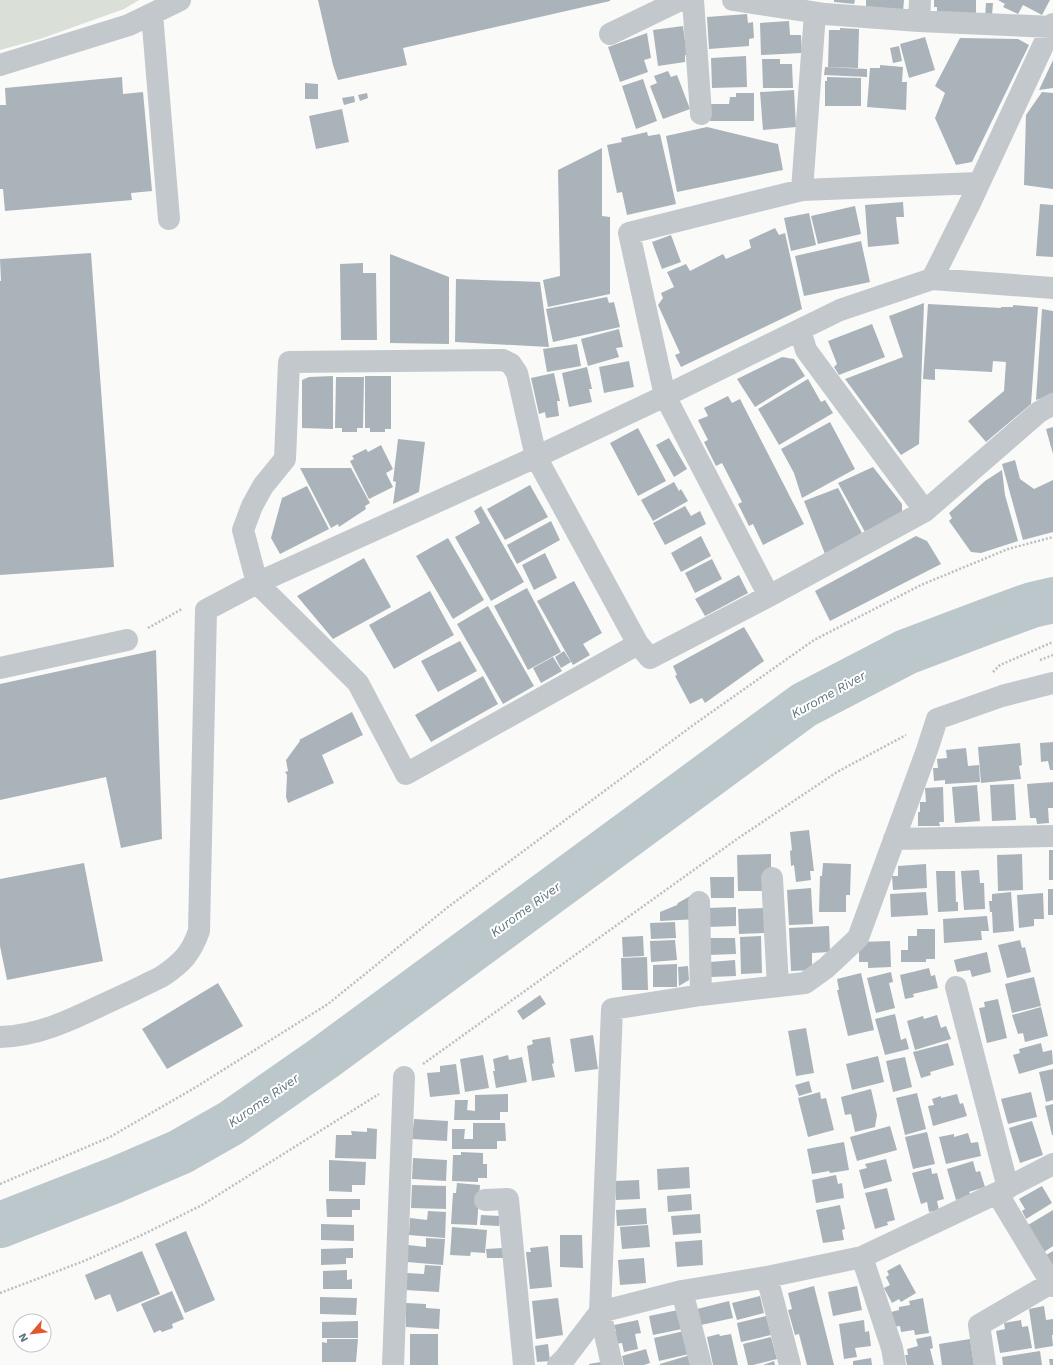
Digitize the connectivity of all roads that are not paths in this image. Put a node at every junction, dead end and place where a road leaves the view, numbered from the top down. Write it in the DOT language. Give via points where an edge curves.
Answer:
graph roads {
  1 [pos="180,0"];
  2 [pos="680,0"];
  3 [pos="694,0"];
  4 [pos="733,0"];
  5 [pos="919,10"];
  6 [pos="815,13"];
  7 [pos="152,14"];
  8 [pos="1052,25"];
  9 [pos="610,34"];
  10 [pos="0,65"];
  11 [pos="701,114"];
  12 [pos="978,183"];
  13 [pos="802,190"];
  14 [pos="169,219"];
  15 [pos="932,279"];
  16 [pos="1053,288"];
  17 [pos="800,330"];
  18 [pos="665,396"];
  19 [pos="1053,404"];
  20 [pos="536,456"];
  21 [pos="925,511"];
  22 [pos="256,583"];
  23 [pos="769,596"];
  24 [pos="127,640"];
  25 [pos="638,644"];
  26 [pos="0,668"];
  27 [pos="1053,683"];
  28 [pos="1053,836"];
  29 [pos="894,839"];
  30 [pos="772,878"];
  31 [pos="699,902"];
  32 [pos="778,986"];
  33 [pos="956,987"];
  34 [pos="701,996"];
  35 [pos="0,1037"];
  36 [pos="404,1077"];
  37 [pos="1053,1164"];
  38 [pos="1002,1190"];
  39 [pos="485,1200"];
  40 [pos="862,1257"];
  41 [pos="768,1277"];
  42 [pos="1052,1284"];
  43 [pos="682,1291"];
  44 [pos="600,1312"];
  45 [pos="393,1365"];
  46 [pos="524,1365"];
  47 [pos="558,1365"];
  48 [pos="612,1365"];
  49 [pos="702,1365"];
  50 [pos="790,1365"];
  51 [pos="895,1365"];
  52 [pos="985,1365"];
  1 -- 7 [label="street"];
  2 -- 9 [label="street"];
  3 -- 11 [label="street"];
  4 -- 6 [label="street"];
  5 -- 6 [label="street"];
  5 -- 8 [label="street"];
  6 -- 13 [label="street"];
  7 -- 10 [label="street" via="129,25"];
  7 -- 14 [label="street"];
  8 -- 12 [label="street"];
  12 -- 13 [label="street"];
  12 -- 15 [label="street"];
  13 -- 18 [label="street" via="629,233"];
  15 -- 16 [label="street"];
  15 -- 17 [label="street" via="840,310"];
  17 -- 18 [label="street"];
  17 -- 21 [label="street" via="806,350"];
  18 -- 20 [label="street"];
  18 -- 23 [label="street"];
  19 -- 21 [label="street" via="1039,412"];
  20 -- 22 [label="street"];
  20 -- 22 [label="street" via="518,373 511,364 503,360 289,362 285,459 263,486 243,530"];
  20 -- 25 [label="street"];
  21 -- 23 [label="street"];
  22 -- 25 [label="street" via="358,683 406,774"];
  22 -- 35 [label="street" via="206,610 199,931 194,945 174,969 161,977 69,1021 44,1030"];
  23 -- 25 [label="street" via="650,658"];
  24 -- 26 [label="street"];
  27 -- 29 [label="street" via="1002,696 937,719"];
  28 -- 29 [label="street"];
  29 -- 32 [label="street" via="858,938 826,968 804,983"];
  30 -- 32 [label="street"];
  31 -- 34 [label="street"];
  32 -- 34 [label="street"];
  33 -- 38 [label="street"];
  34 -- 44 [label="street" via="612,1009"];
  36 -- 45 [label="street"];
  37 -- 38 [label="street"];
  38 -- 40 [label="street"];
  38 -- 42 [label="street"];
  39 -- 46 [label="street" via="508,1199"];
  40 -- 41 [label="street"];
  40 -- 51 [label="street" via="892,1348"];
  41 -- 43 [label="street"];
  41 -- 50 [label="street"];
  42 -- 52 [label="street" via="979,1325"];
  43 -- 44 [label="street"];
  43 -- 49 [label="street"];
  44 -- 47 [label="street"];
  44 -- 48 [label="street"];
}
